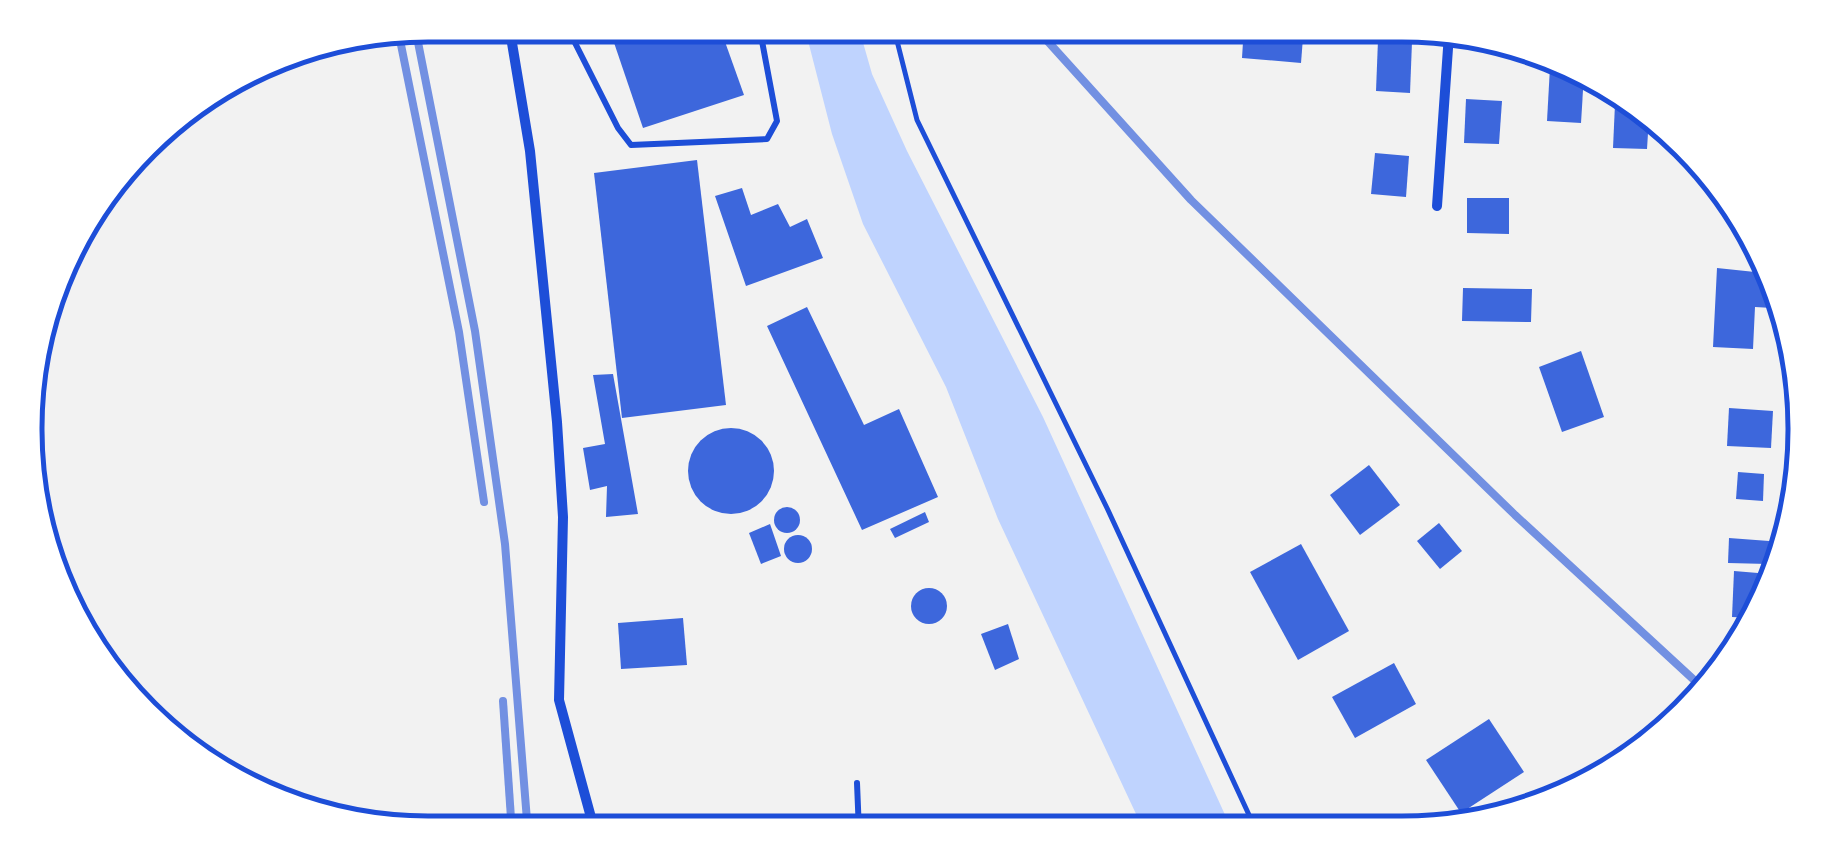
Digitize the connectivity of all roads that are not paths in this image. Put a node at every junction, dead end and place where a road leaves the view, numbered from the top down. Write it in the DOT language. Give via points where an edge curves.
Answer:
graph roads {
  1 [pos="512,42"];
  2 [pos="575,42"];
  3 [pos="762,42"];
  4 [pos="1447,46"];
  5 [pos="1437,206"];
  6 [pos="857,783"];
  7 [pos="593,816"];
  8 [pos="858,816"];
  1 -- 7 [label="street" via="558,422 559,700"];
  2 -- 3 [label="lane" via="631,144 666,145 767,140 777,121"];
  4 -- 5 [label="street"];
  6 -- 8 [label="lane"];
}
